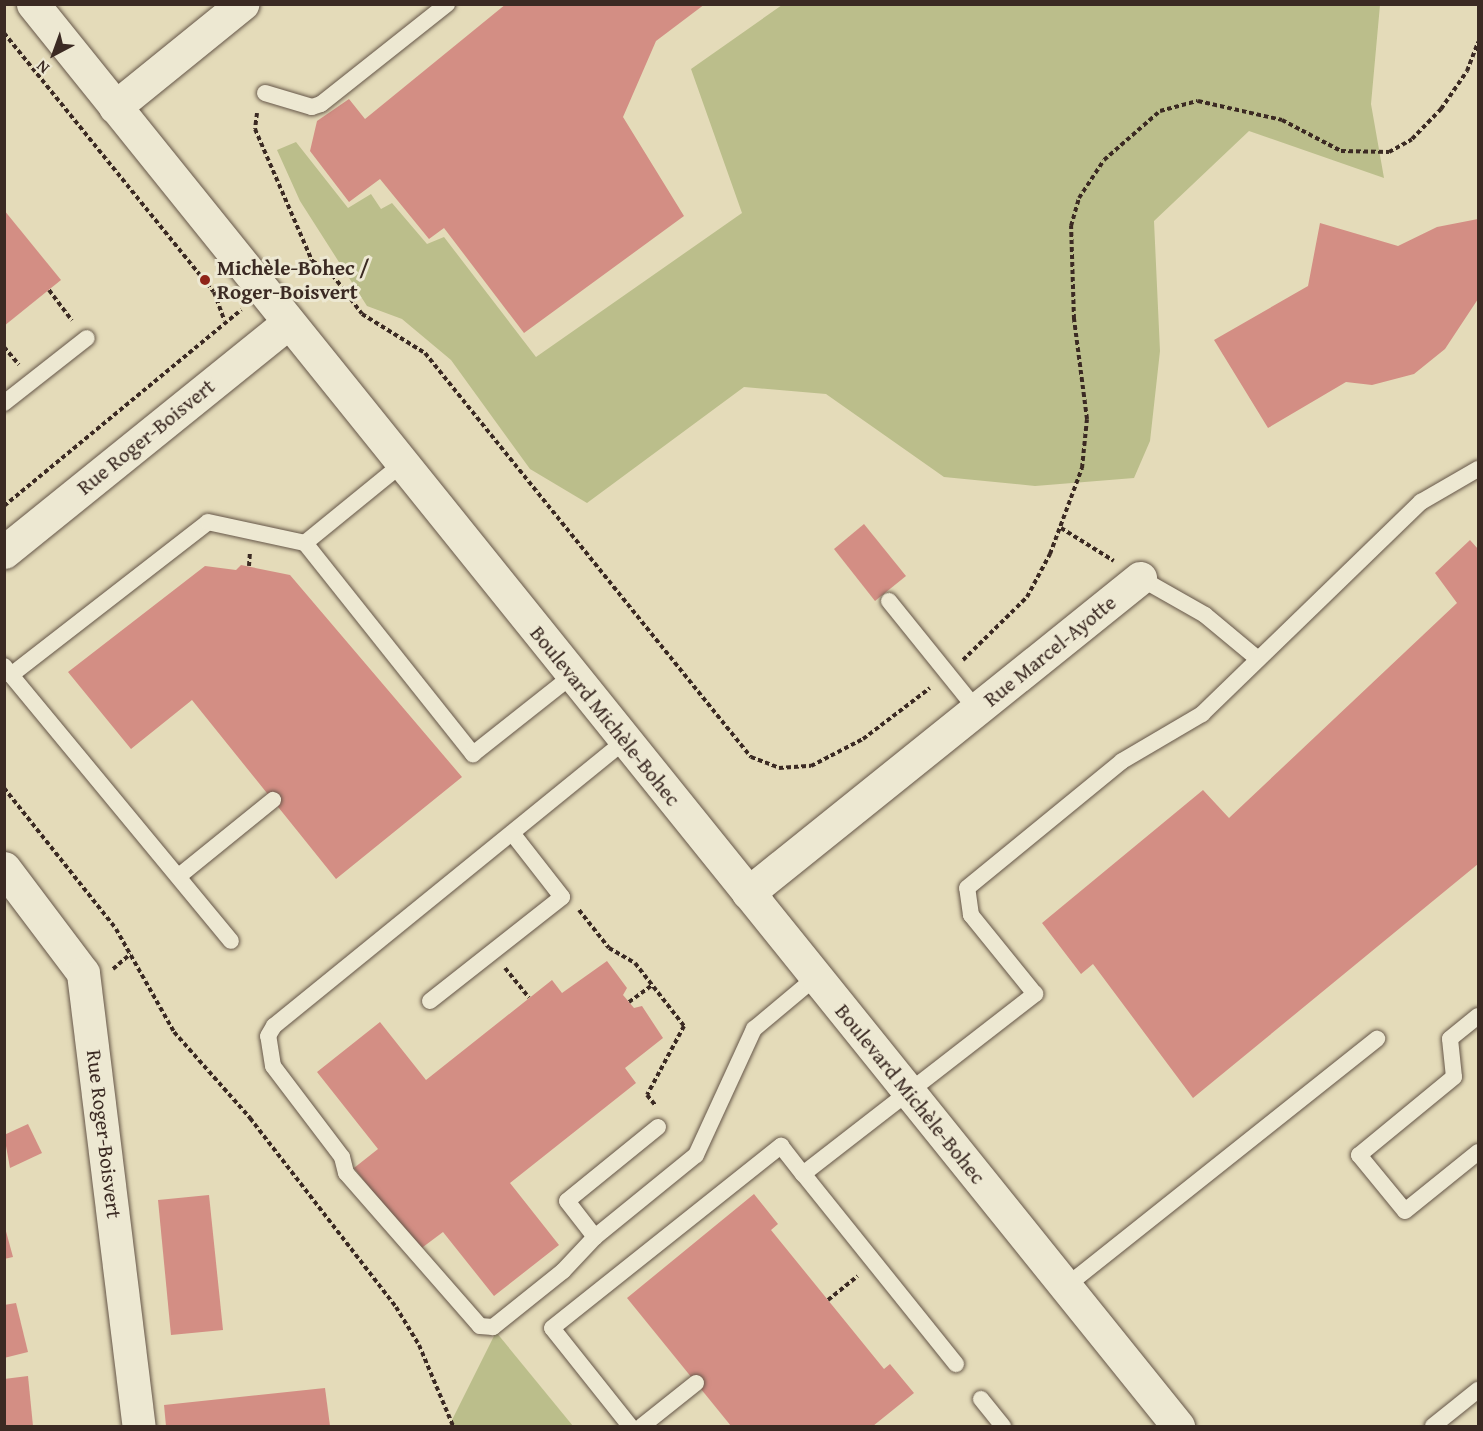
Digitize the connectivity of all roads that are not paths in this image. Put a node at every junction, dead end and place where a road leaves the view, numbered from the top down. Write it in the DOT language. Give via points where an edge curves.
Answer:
graph roads {
  1 [pos="33,4"];
  2 [pos="242,4"];
  3 [pos="447,4"];
  4 [pos="271,95"];
  5 [pos="115,107"];
  6 [pos="288,323"];
  7 [pos="87,338"];
  8 [pos="4,403"];
  9 [pos="402,464"];
  10 [pos="1479,469"];
  11 [pos="305,543"];
  12 [pos="4,552"];
  13 [pos="1140,578"];
  14 [pos="889,601"];
  15 [pos="1258,659"];
  16 [pos="8,670"];
  17 [pos="573,675"];
  18 [pos="977,710"];
  19 [pos="625,741"];
  20 [pos="273,800"];
  21 [pos="512,833"];
  22 [pos="4,868"];
  23 [pos="179,876"];
  24 [pos="748,893"];
  25 [pos="231,941"];
  26 [pos="816,977"];
  27 [pos="430,1001"];
  28 [pos="1479,1016"];
  29 [pos="1377,1039"];
  30 [pos="909,1093"];
  31 [pos="658,1126"];
  32 [pos="1479,1152"];
  33 [pos="803,1174"];
  34 [pos="595,1237"];
  35 [pos="1065,1287"];
  36 [pos="956,1364"];
  37 [pos="696,1383"];
  38 [pos="1479,1390"];
  39 [pos="981,1399"];
  40 [pos="139,1426"];
  41 [pos="630,1426"];
  42 [pos="642,1426"];
  43 [pos="1003,1426"];
  44 [pos="1178,1426"];
  45 [pos="1433,1426"];
  1 -- 5 [label="street, Boulevard Michèle-Bohec"];
  2 -- 5 [label="street"];
  3 -- 4 [label="lane" via="321,104"];
  5 -- 6 [label="street, Boulevard Michèle-Bohec"];
  6 -- 9 [label="street, Boulevard Michèle-Bohec"];
  6 -- 12 [label="street, Rue Roger-Boisvert"];
  7 -- 8 [label="lane"];
  9 -- 11 [label="lane"];
  9 -- 17 [label="street, Boulevard Michèle-Bohec"];
  10 -- 15 [label="lane" via="1421,502"];
  11 -- 16 [label="lane" via="219,523 200,525"];
  11 -- 17 [label="lane" via="473,754"];
  13 -- 15 [label="lane" via="1205,615"];
  13 -- 18 [label="street, Rue Marcel-Ayotte"];
  14 -- 18 [label="lane"];
  15 -- 30 [label="lane" via="1202,714 1122,761 967,888 971,915 1035,994"];
  16 -- 23 [label="lane"];
  17 -- 19 [label="street, Boulevard Michèle-Bohec"];
  18 -- 24 [label="street, Rue Marcel-Ayotte"];
  19 -- 21 [label="lane"];
  19 -- 24 [label="street, Boulevard Michèle-Bohec"];
  20 -- 23 [label="lane"];
  21 -- 27 [label="lane" via="562,897"];
  21 -- 34 [label="lane" via="274,1026 268,1051 282,1081 342,1157 346,1173 480,1326 493,1327 563,1271"];
  22 -- 40 [label="street, Rue Roger-Boisvert" via="83,973"];
  23 -- 25 [label="lane"];
  24 -- 26 [label="street, Boulevard Michèle-Bohec"];
  26 -- 30 [label="street, Boulevard Michèle-Bohec"];
  26 -- 34 [label="lane" via="754,1029 696,1155"];
  28 -- 32 [label="lane" via="1450,1039 1454,1077 1359,1155 1405,1211"];
  29 -- 35 [label="lane"];
  30 -- 33 [label="lane"];
  30 -- 35 [label="street, Boulevard Michèle-Bohec"];
  31 -- 34 [label="lane" via="567,1201"];
  33 -- 36 [label="lane"];
  33 -- 41 [label="lane" via="781,1146 552,1328"];
  35 -- 44 [label="street, Boulevard Michèle-Bohec"];
  37 -- 42 [label="lane"];
  38 -- 45 [label="lane"];
  39 -- 43 [label="lane"];
}
